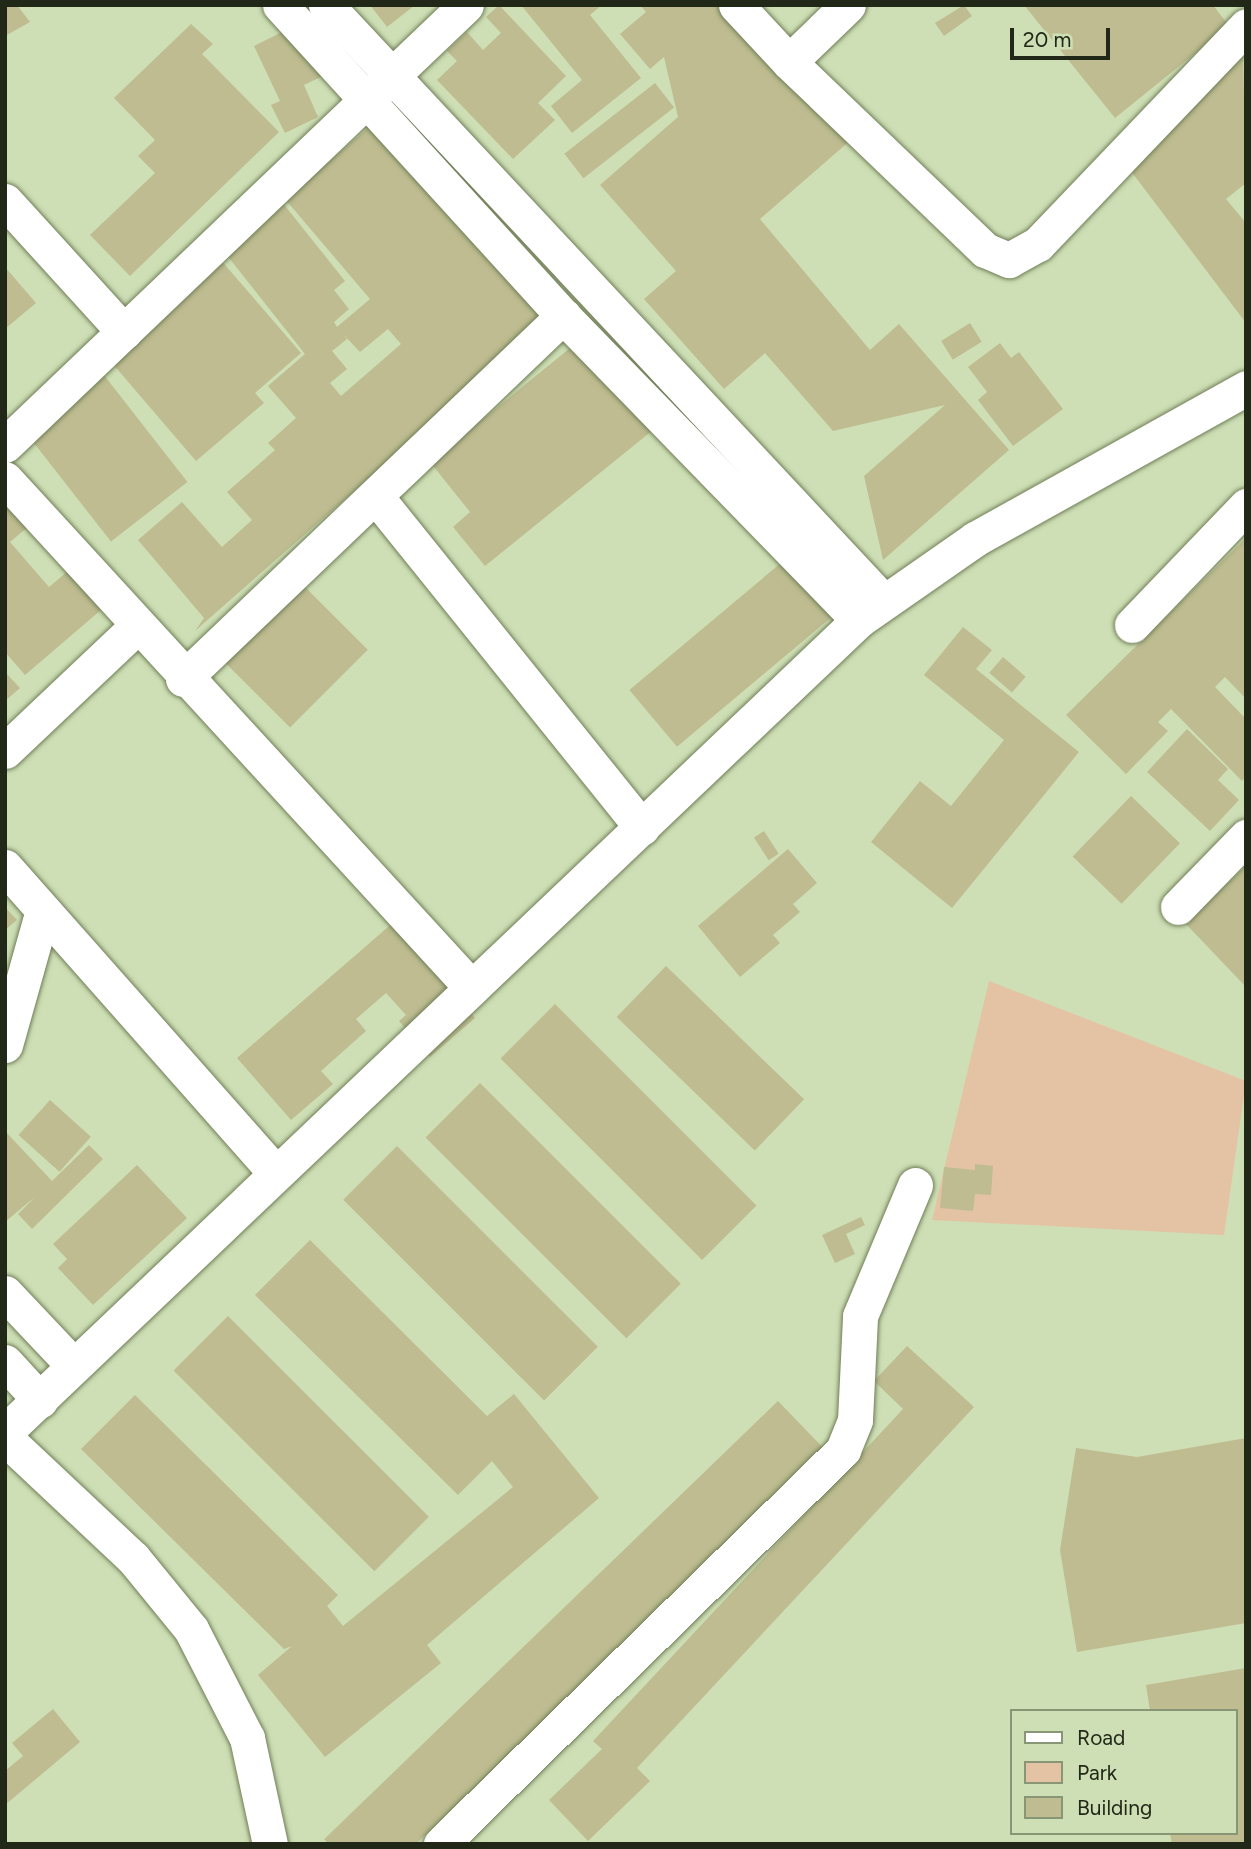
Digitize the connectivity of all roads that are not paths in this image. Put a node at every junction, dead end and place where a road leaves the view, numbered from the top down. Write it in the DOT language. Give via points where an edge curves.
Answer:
graph roads {
  1 [pos="280,5"];
  2 [pos="326,5"];
  3 [pos="466,5"];
  4 [pos="736,5"];
  5 [pos="848,5"];
  6 [pos="1246,26"];
  7 [pos="789,62"];
  8 [pos="378,88"];
  9 [pos="5,201"];
  10 [pos="564,316"];
  11 [pos="124,332"];
  12 [pos="1246,387"];
  13 [pos="5,445"];
  14 [pos="5,479"];
  15 [pos="377,498"];
  16 [pos="1246,506"];
  17 [pos="871,611"];
  18 [pos="1132,625"];
  19 [pos="136,627"];
  20 [pos="183,679"];
  21 [pos="5,751"];
  22 [pos="642,828"];
  23 [pos="1246,837"];
  24 [pos="5,867"];
  25 [pos="1178,907"];
  26 [pos="43,914"];
  27 [pos="470,986"];
  28 [pos="5,1045"];
  29 [pos="274,1171"];
  30 [pos="915,1185"];
  31 [pos="5,1293"];
  32 [pos="5,1362"];
  33 [pos="74,1365"];
  34 [pos="40,1400"];
  35 [pos="5,1432"];
  36 [pos="5,1438"];
  37 [pos="270,1844"];
  38 [pos="441,1844"];
  1 -- 8 [label="street"];
  2 -- 8 [label="street"];
  3 -- 8 [label="street"];
  4 -- 7 [label="street"];
  5 -- 7 [label="street"];
  6 -- 7 [label="street" via="1038,244 1009,260 985,250"];
  8 -- 10 [label="street"];
  8 -- 11 [label="street"];
  8 -- 17 [label="street"];
  9 -- 11 [label="street"];
  10 -- 15 [label="street"];
  10 -- 17 [label="street"];
  11 -- 13 [label="street"];
  12 -- 17 [label="street" via="985,533"];
  14 -- 19 [label="street"];
  15 -- 20 [label="street"];
  15 -- 22 [label="street"];
  16 -- 18 [label="street"];
  17 -- 22 [label="street"];
  19 -- 20 [label="street"];
  19 -- 21 [label="street"];
  20 -- 27 [label="street"];
  22 -- 27 [label="street"];
  23 -- 25 [label="street"];
  24 -- 26 [label="street"];
  26 -- 28 [label="street"];
  26 -- 29 [label="street"];
  27 -- 29 [label="street"];
  29 -- 33 [label="street"];
  30 -- 38 [label="street" via="860,1316 855,1420 843,1450"];
  31 -- 33 [label="street"];
  32 -- 34 [label="street"];
  33 -- 34 [label="street"];
  34 -- 35 [label="street"];
  36 -- 37 [label="street" via="132,1558 191,1629 247,1738"];
}
